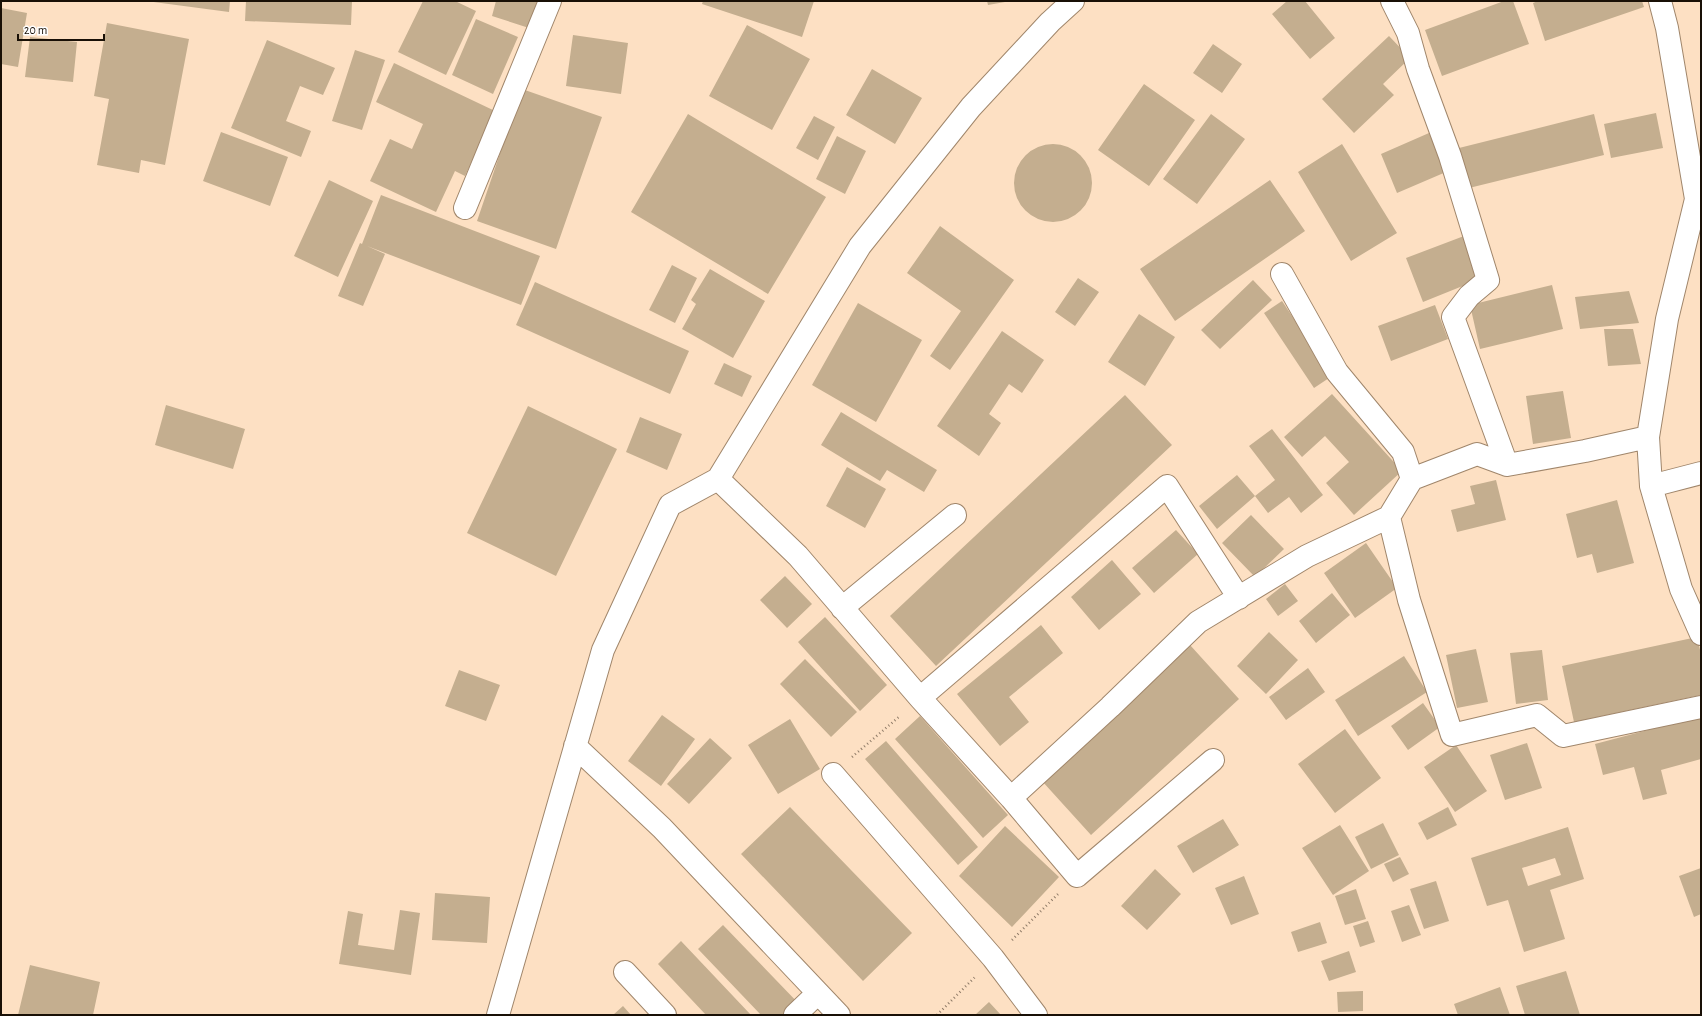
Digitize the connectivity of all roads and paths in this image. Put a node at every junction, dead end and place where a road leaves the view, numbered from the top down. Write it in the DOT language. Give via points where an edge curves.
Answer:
graph roads {
  1 [pos="550,1"];
  2 [pos="1073,1"];
  3 [pos="1392,1"];
  4 [pos="1660,1"];
  5 [pos="1699,199"];
  6 [pos="465,208"];
  7 [pos="1282,274"];
  8 [pos="1648,437"];
  9 [pos="1507,465"];
  10 [pos="1701,473"];
  11 [pos="718,479"];
  12 [pos="1412,479"];
  13 [pos="1651,486"];
  14 [pos="955,515"];
  15 [pos="1389,517"];
  16 [pos="1239,598"];
  17 [pos="842,608"];
  18 [pos="1701,634"];
  19 [pos="920,698"];
  20 [pos="1701,707"];
  21 [pos="575,746"];
  22 [pos="1213,760"];
  23 [pos="833,774"];
  24 [pos="1011,798"];
  25 [pos="625,972"];
  26 [pos="818,993"];
  27 [pos="498,1015"];
  28 [pos="665,1015"];
  29 [pos="795,1015"];
  30 [pos="839,1015"];
  31 [pos="1036,1015"];
  1 -- 6 [label="street"];
  2 -- 11 [label="street" via="1050,22 971,107 860,246"];
  3 -- 9 [label="street" via="1408,33 1418,69 1450,156 1488,280 1469,296 1453,316"];
  4 -- 5 [label="street"];
  5 -- 8 [label="street" via="1667,320"];
  7 -- 12 [label="street" via="1337,372 1403,452"];
  8 -- 9 [label="street" via="1585,452"];
  8 -- 13 [label="street"];
  9 -- 12 [label="street" via="1477,454"];
  10 -- 13 [label="street"];
  11 -- 17 [label="street" via="798,556"];
  11 -- 21 [label="street" via="670,505 603,650"];
  12 -- 15 [label="street"];
  13 -- 18 [label="street" via="1681,589"];
  14 -- 17 [label="street"];
  15 -- 16 [label="street" via="1307,556"];
  15 -- 20 [label="street" via="1409,600 1452,735 1537,715 1564,736"];
  16 -- 19 [label="street" via="1167,486"];
  16 -- 24 [label="street" via="1198,622"];
  17 -- 19 [label="street"];
  19 -- 23 [label="path"];
  19 -- 24 [label="street"];
  21 -- 26 [label="street" via="662,828"];
  21 -- 27 [label="street"];
  22 -- 24 [label="street" via="1077,876"];
  23 -- 31 [label="street" via="994,958"];
  25 -- 28 [label="street"];
  26 -- 29 [label="street"];
  26 -- 30 [label="street"];
}
